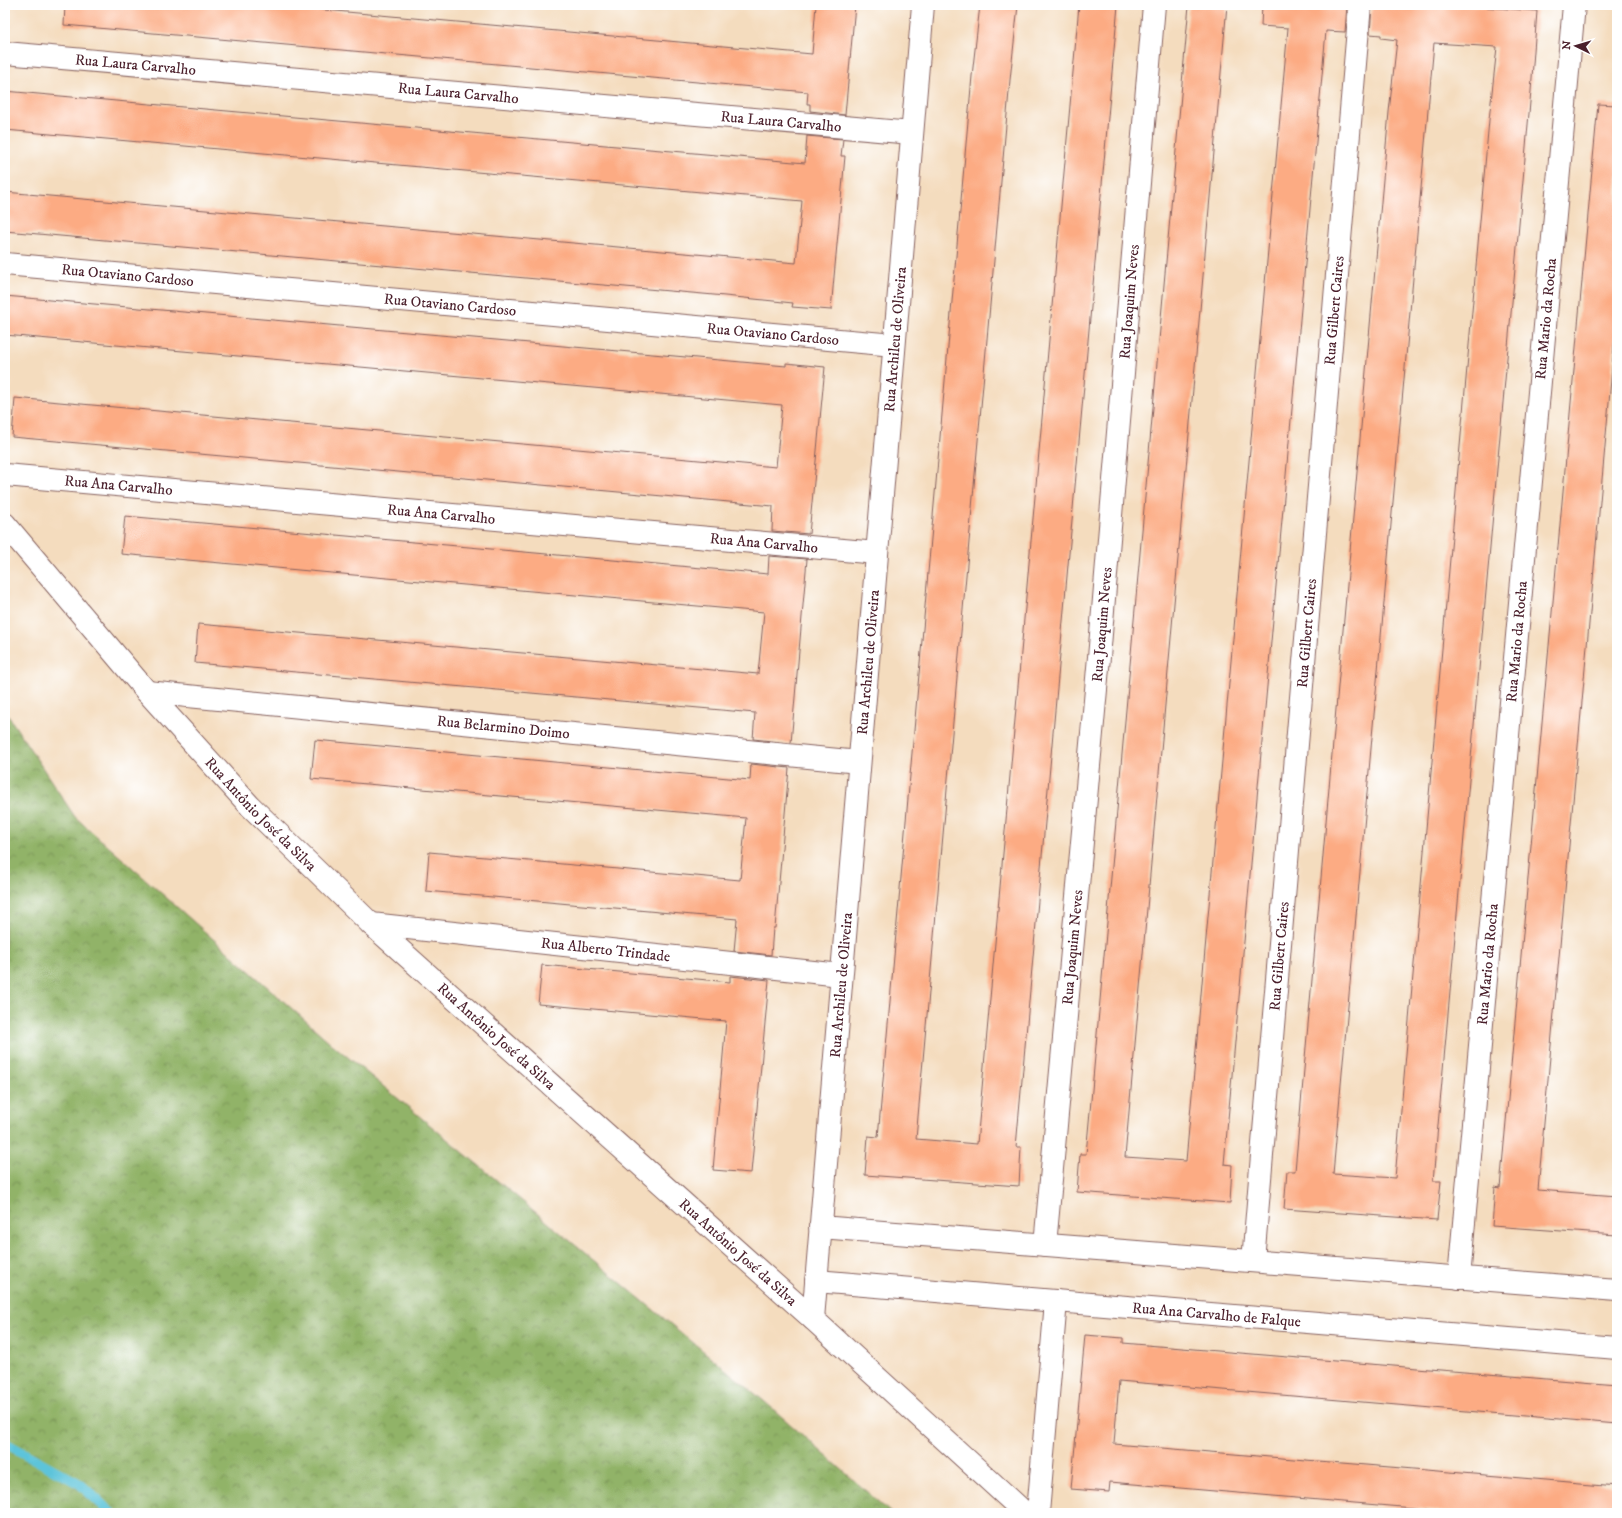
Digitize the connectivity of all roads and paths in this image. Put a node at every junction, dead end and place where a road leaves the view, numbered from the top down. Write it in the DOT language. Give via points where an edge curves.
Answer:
graph roads {
  1 [pos="923,5"];
  2 [pos="1154,5"];
  3 [pos="1360,5"];
  4 [pos="1574,5"];
  5 [pos="5,53"];
  6 [pos="912,132"];
  7 [pos="5,264"];
  8 [pos="894,345"];
  9 [pos="5,475"];
  10 [pos="5,524"];
  11 [pos="877,553"];
  12 [pos="147,692"];
  13 [pos="859,762"];
  14 [pos="371,924"];
  15 [pos="841,975"];
  16 [pos="820,1227"];
  17 [pos="1045,1245"];
  18 [pos="1253,1261"];
  19 [pos="1459,1278"];
  20 [pos="816,1281"];
  21 [pos="1617,1290"];
  22 [pos="1056,1301"];
  23 [pos="813,1319"];
  24 [pos="1617,1348"];
  25 [pos="1025,1513"];
  26 [pos="1038,1513"];
  1 -- 6 [label="street, Rua Archileu de Oliveira"];
  2 -- 17 [label="street, Rua Joaquim Neves" via="1100,646"];
  3 -- 18 [label="street, Rua Gilbert Caires"];
  4 -- 19 [label="street, Rua Mario da Rocha"];
  5 -- 6 [label="street, Rua Laura Carvalho"];
  6 -- 8 [label="street, Rua Archileu de Oliveira"];
  7 -- 8 [label="street, Rua Otaviano Cardoso"];
  8 -- 11 [label="street, Rua Archileu de Oliveira"];
  9 -- 11 [label="street, Rua Ana Carvalho"];
  10 -- 12 [label="street, Rua Antônio José da Silva"];
  11 -- 13 [label="street, Rua Archileu de Oliveira"];
  12 -- 13 [label="street, Rua Belarmino Doimo"];
  12 -- 14 [label="street, Rua Antônio José da Silva" via="250,806"];
  13 -- 15 [label="street, Rua Archileu de Oliveira"];
  14 -- 15 [label="street, Rua Alberto Trindade"];
  14 -- 23 [label="street, Rua Antônio José da Silva"];
  15 -- 16 [label="street, Rua Archileu de Oliveira"];
  16 -- 17 [label="street"];
  16 -- 20 [label="street, Rua Archileu de Oliveira"];
  17 -- 18 [label="street"];
  18 -- 19 [label="street"];
  19 -- 21 [label="street"];
  20 -- 22 [label="street, Rua Ana Carvalho de Falque"];
  20 -- 23 [label="street, Rua Archileu de Oliveira"];
  22 -- 24 [label="street, Rua Ana Carvalho de Falque"];
  22 -- 26 [label="street"];
  23 -- 25 [label="street, Rua Antônio José da Silva"];
}
